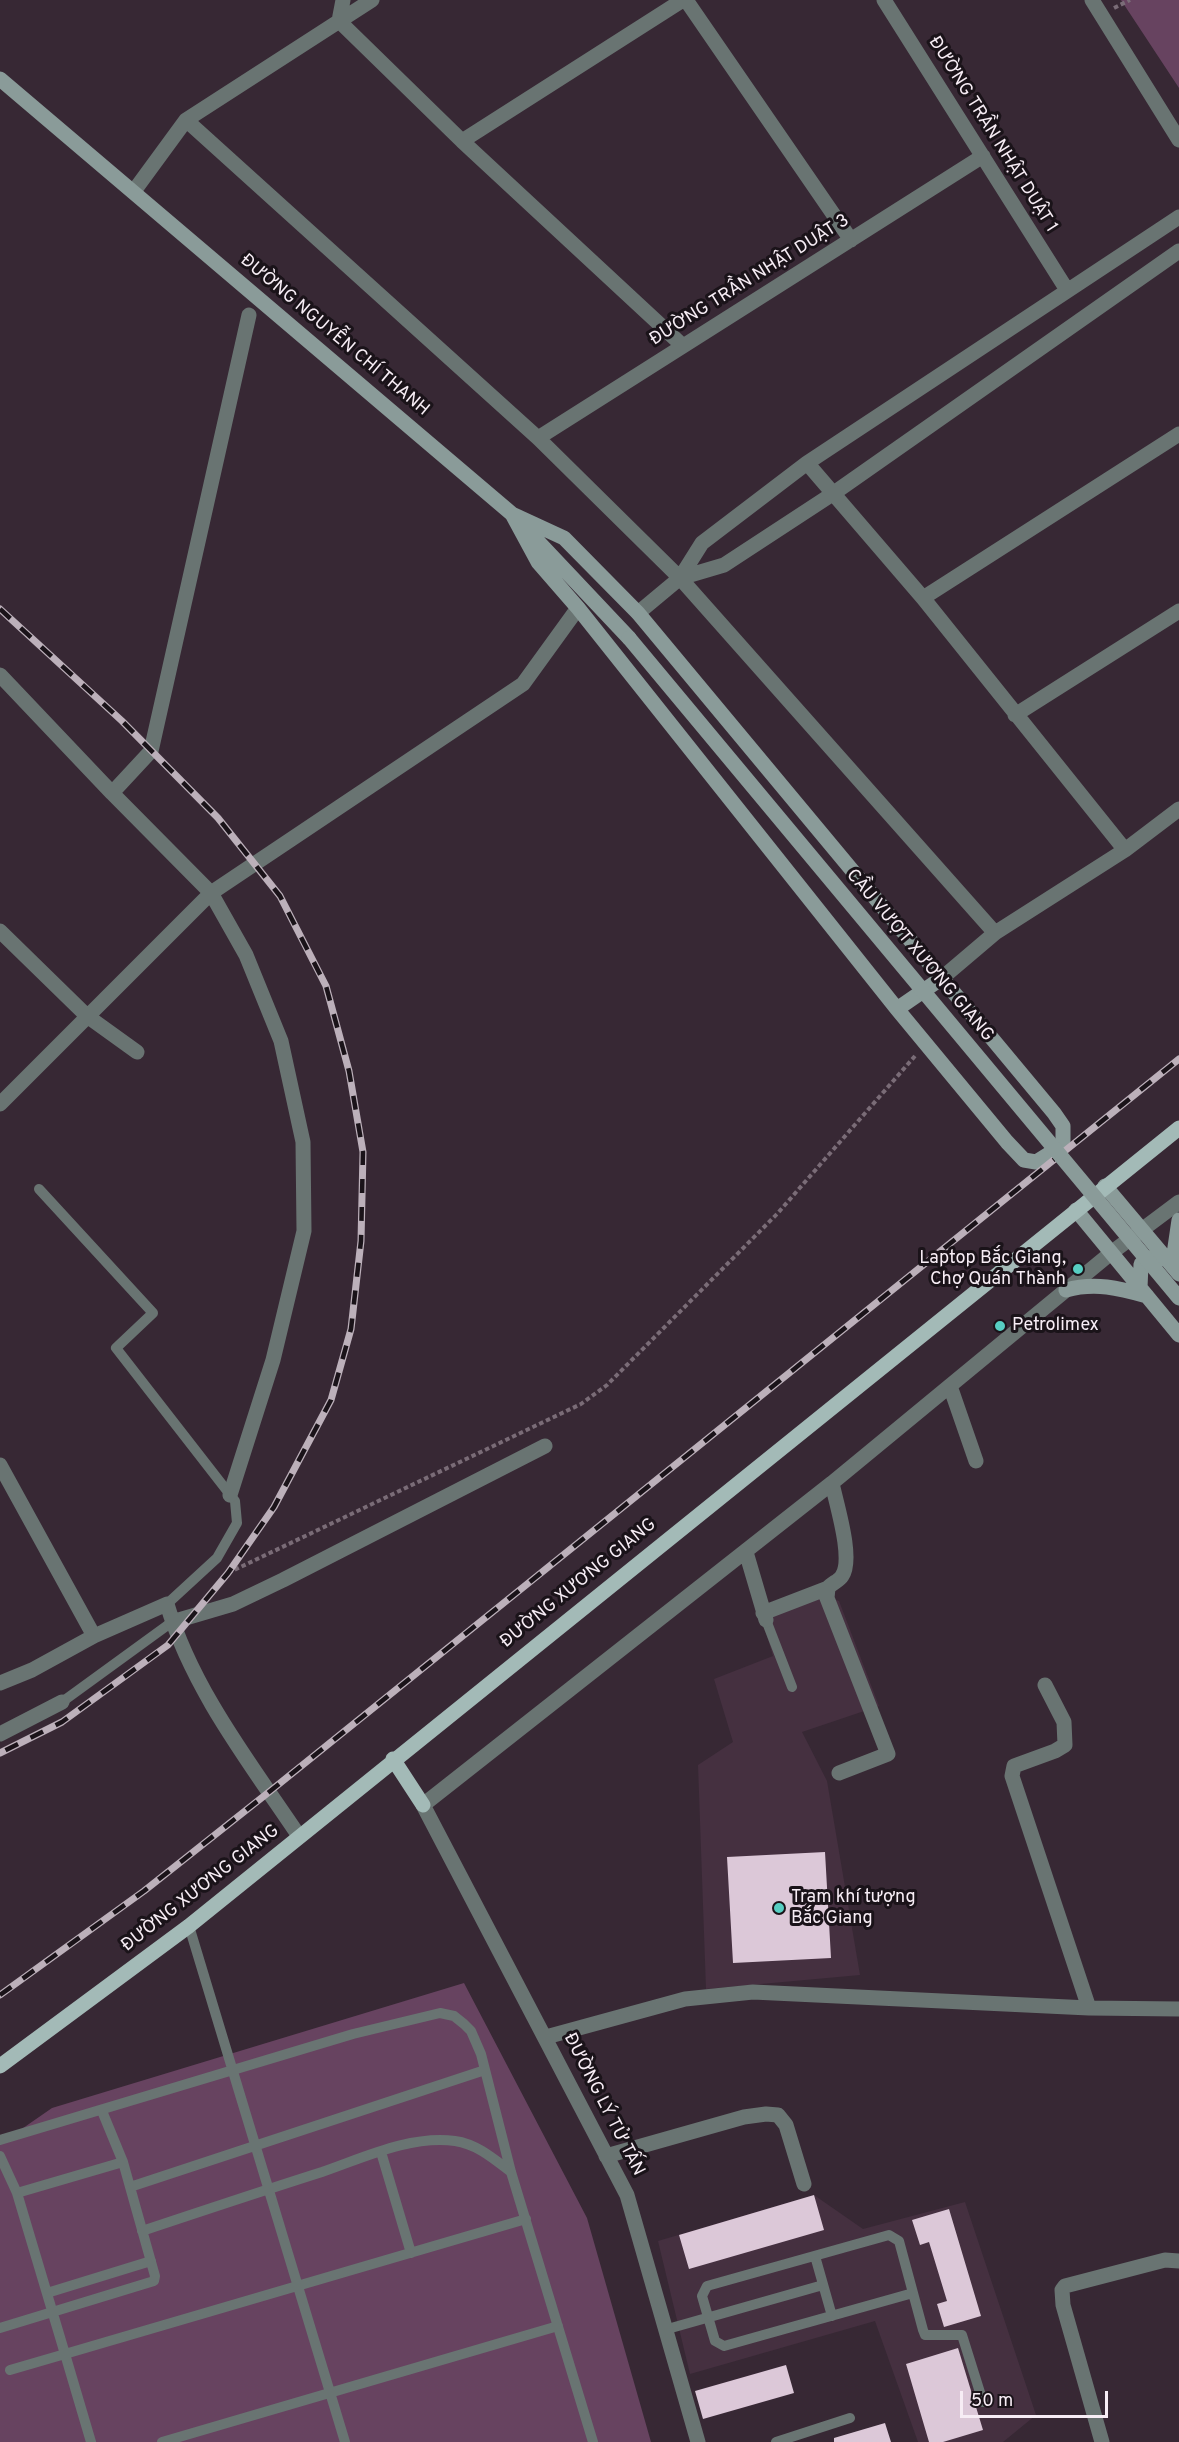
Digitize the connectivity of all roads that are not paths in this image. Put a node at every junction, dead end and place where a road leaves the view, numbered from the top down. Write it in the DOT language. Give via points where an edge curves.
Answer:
graph roads {
  1 [pos="343,0"];
  2 [pos="372,0"];
  3 [pos="685,0"];
  4 [pos="884,0"];
  5 [pos="1092,0"];
  6 [pos="339,21"];
  7 [pos="0,79"];
  8 [pos="186,120"];
  9 [pos="1179,140"];
  10 [pos="462,141"];
  11 [pos="983,156"];
  12 [pos="134,191"];
  13 [pos="1179,217"];
  14 [pos="851,240"];
  15 [pos="1179,251"];
  16 [pos="1067,290"];
  17 [pos="249,315"];
  18 [pos="683,346"];
  19 [pos="1179,434"];
  20 [pos="537,438"];
  21 [pos="807,463"];
  22 [pos="834,494"];
  23 [pos="512,514"];
  24 [pos="680,578"];
  25 [pos="923,598"];
  26 [pos="578,608"];
  27 [pos="1179,611"];
  28 [pos="638,613"];
  29 [pos="629,638"];
  30 [pos="0,675"];
  31 [pos="1015,715"];
  32 [pos="112,794"];
  33 [pos="1179,809"];
  34 [pos="1125,850"];
  35 [pos="211,893"];
  36 [pos="0,931"];
  37 [pos="995,933"];
  38 [pos="942,978"];
  39 [pos="897,1009"];
  40 [pos="87,1016"];
  41 [pos="137,1052"];
  42 [pos="0,1104"];
  43 [pos="1179,1128"];
  44 [pos="1105,1186"];
  45 [pos="39,1189"];
  46 [pos="1179,1202"];
  47 [pos="1076,1210"];
  48 [pos="1179,1220"];
  49 [pos="1141,1230"];
  50 [pos="1112,1253"];
  51 [pos="1168,1262"];
  52 [pos="1179,1274"];
  53 [pos="1066,1290"];
  54 [pos="1144,1292"];
  55 [pos="1179,1298"];
  56 [pos="1179,1335"];
  57 [pos="950,1386"];
  58 [pos="545,1446"];
  59 [pos="975,1461"];
  60 [pos="0,1465"];
  61 [pos="832,1483"];
  62 [pos="230,1495"];
  63 [pos="746,1552"];
  64 [pos="828,1588"];
  65 [pos="166,1604"];
  66 [pos="764,1617"];
  67 [pos="172,1622"];
  68 [pos="94,1636"];
  69 [pos="0,1683"];
  70 [pos="1045,1685"];
  71 [pos="792,1688"];
  72 [pos="62,1702"];
  73 [pos="0,1734"];
  74 [pos="393,1759"];
  75 [pos="839,1773"];
  76 [pos="423,1805"];
  77 [pos="298,1836"];
  78 [pos="189,1926"];
  79 [pos="1089,2008"];
  80 [pos="1179,2009"];
  81 [pos="546,2037"];
  82 [pos="0,2066"];
  83 [pos="485,2070"];
  84 [pos="232,2071"];
  85 [pos="102,2111"];
  86 [pos="0,2140"];
  87 [pos="257,2145"];
  88 [pos="381,2152"];
  89 [pos="0,2156"];
  90 [pos="606,2156"];
  91 [pos="123,2162"];
  92 [pos="511,2172"];
  93 [pos="804,2184"];
  94 [pos="130,2187"];
  95 [pos="270,2189"];
  96 [pos="17,2193"];
  97 [pos="526,2219"];
  98 [pos="142,2231"];
  99 [pos="411,2253"];
  100 [pos="815,2256"];
  101 [pos="1179,2261"];
  102 [pos="151,2262"];
  103 [pos="823,2285"];
  104 [pos="298,2286"];
  105 [pos="47,2293"];
  106 [pos="913,2293"];
  107 [pos="53,2313"];
  108 [pos="832,2316"];
  109 [pos="708,2318"];
  110 [pos="558,2326"];
  111 [pos="0,2328"];
  112 [pos="664,2330"];
  113 [pos="65,2354"];
  114 [pos="10,2370"];
  115 [pos="330,2393"];
  116 [pos="983,2402"];
  117 [pos="850,2418"];
  118 [pos="91,2442"];
  119 [pos="162,2442"];
  120 [pos="345,2442"];
  121 [pos="593,2442"];
  122 [pos="698,2442"];
  123 [pos="776,2442"];
  124 [pos="1102,2442"];
  1 -- 6 [label="street"];
  2 -- 6 [label="street"];
  3 -- 10 [label="street"];
  3 -- 14 [label="street"];
  4 -- 11 [label="street, ĐƯỜNG TRẦN NHẬT DUẬT 1"];
  5 -- 9 [label="street"];
  6 -- 8 [label="street"];
  6 -- 10 [label="street"];
  7 -- 12 [label="street, ĐƯỜNG NGUYỄN CHÍ THANH"];
  8 -- 12 [label="street"];
  8 -- 20 [label="street"];
  10 -- 18 [label="street"];
  11 -- 14 [label="street, ĐƯỜNG TRẦN NHẬT DUẬT 3"];
  11 -- 16 [label="street, ĐƯỜNG TRẦN NHẬT DUẬT 1"];
  12 -- 23 [label="street, ĐƯỜNG NGUYỄN CHÍ THANH"];
  13 -- 16 [label="street"];
  14 -- 18 [label="street, ĐƯỜNG TRẦN NHẬT DUẬT 3"];
  15 -- 22 [label="street"];
  16 -- 21 [label="street"];
  17 -- 32 [label="street" via="151,751"];
  18 -- 20 [label="street, ĐƯỜNG TRẦN NHẬT DUẬT 3"];
  19 -- 25 [label="street"];
  20 -- 24 [label="street"];
  21 -- 22 [label="street"];
  21 -- 24 [label="street" via="702,543"];
  22 -- 24 [label="street" via="724,565"];
  22 -- 25 [label="street"];
  23 -- 26 [label="street" via="538,562"];
  23 -- 28 [label="street" via="564,538"];
  23 -- 29 [label="street, ĐƯỜNG NGUYỄN CHÍ THANH"];
  24 -- 28 [label="street"];
  24 -- 37 [label="street"];
  25 -- 31 [label="street"];
  26 -- 35 [label="street" via="523,684"];
  26 -- 39 [label="street"];
  27 -- 31 [label="street"];
  28 -- 38 [label="street"];
  29 -- 55 [label="street, CẦU VƯỢT XƯƠNG GIANG, bridge"];
  30 -- 32 [label="street"];
  31 -- 34 [label="street"];
  32 -- 35 [label="street"];
  33 -- 34 [label="street"];
  34 -- 37 [label="street"];
  35 -- 40 [label="street"];
  35 -- 62 [label="street" via="246,955 281,1041 303,1142 304,1231 273,1360"];
  36 -- 40 [label="street"];
  37 -- 38 [label="street"];
  38 -- 39 [label="street"];
  38 -- 39 [label="street" via="1054,1113 1063,1126 1064,1145 1036,1162 1024,1160"];
  40 -- 41 [label="street"];
  40 -- 42 [label="street"];
  43 -- 44 [label="main road, ĐƯỜNG XƯƠNG GIANG"];
  44 -- 47 [label="main road, ĐƯỜNG XƯƠNG GIANG"];
  44 -- 49 [label="street"];
  45 -- 62 [label="lane" via="153,1313 116,1348"];
  46 -- 49 [label="street"];
  47 -- 50 [label="street"];
  47 -- 74 [label="main road, ĐƯỜNG XƯƠNG GIANG"];
  48 -- 52 [label="street" via="1174,1254"];
  49 -- 50 [label="street"];
  49 -- 51 [label="street"];
  50 -- 53 [label="street"];
  50 -- 54 [label="street"];
  51 -- 52 [label="street"];
  51 -- 54 [label="street" via="1149,1258 1141,1264"];
  53 -- 54 [label="street" via="1094,1285"];
  53 -- 57 [label="street"];
  54 -- 56 [label="street"];
  57 -- 59 [label="street"];
  57 -- 61 [label="street"];
  58 -- 67 [label="street" via="263,1590 233,1604"];
  60 -- 68 [label="street"];
  61 -- 63 [label="street"];
  61 -- 64 [label="street" via="845,1567 842,1576"];
  62 -- 65 [label="lane" via="235,1501 237,1523 217,1558"];
  63 -- 66 [label="street"];
  63 -- 76 [label="street"];
  64 -- 66 [label="street"];
  64 -- 75 [label="street" via="832,1616 888,1754"];
  65 -- 67 [label="street"];
  65 -- 68 [label="street"];
  66 -- 71 [label="lane"];
  67 -- 72 [label="lane"];
  67 -- 77 [label="street" via="218,1715"];
  68 -- 69 [label="street"];
  70 -- 79 [label="street" via="1064,1722 1065,1745 1014,1766 1012,1776"];
  72 -- 73 [label="street"];
  74 -- 76 [label="main road"];
  74 -- 77 [label="main road, ĐƯỜNG XƯƠNG GIANG"];
  76 -- 81 [label="street, ĐƯỜNG LÝ TỬ TẤN"];
  77 -- 78 [label="main road, ĐƯỜNG XƯƠNG GIANG"];
  78 -- 82 [label="main road, ĐƯỜNG XƯƠNG GIANG"];
  78 -- 84 [label="lane"];
  79 -- 80 [label="street"];
  79 -- 81 [label="street" via="753,1992 685,1999"];
  81 -- 90 [label="street, ĐƯỜNG LÝ TỬ TẤN"];
  83 -- 84 [label="lane" via="471,2031 454,2016 440,2013 353,2034"];
  83 -- 87 [label="lane"];
  83 -- 92 [label="lane"];
  84 -- 85 [label="lane"];
  84 -- 87 [label="lane"];
  85 -- 86 [label="lane"];
  85 -- 91 [label="lane"];
  87 -- 94 [label="lane"];
  87 -- 95 [label="lane"];
  88 -- 92 [label="lane" via="429,2140 455,2141 485,2152"];
  88 -- 95 [label="lane"];
  88 -- 99 [label="lane"];
  89 -- 96 [label="lane"];
  90 -- 93 [label="street" via="744,2117 778,2115 786,2125"];
  90 -- 112 [label="street, ĐƯỜNG LÝ TỬ TẤN" via="627,2194"];
  91 -- 94 [label="lane"];
  91 -- 96 [label="lane"];
  92 -- 97 [label="lane"];
  94 -- 98 [label="lane"];
  95 -- 98 [label="lane"];
  95 -- 104 [label="lane"];
  96 -- 105 [label="lane"];
  97 -- 99 [label="lane"];
  97 -- 110 [label="lane"];
  98 -- 102 [label="lane"];
  99 -- 104 [label="lane"];
  100 -- 103 [label="lane"];
  100 -- 106 [label="lane" via="894,2236 899,2241"];
  100 -- 109 [label="lane" via="707,2286 702,2296"];
  101 -- 124 [label="street" via="1165,2260 1065,2286 1062,2290 1063,2306"];
  102 -- 105 [label="lane"];
  102 -- 107 [label="lane" via="155,2276 152,2282"];
  103 -- 108 [label="lane"];
  103 -- 109 [label="lane"];
  104 -- 113 [label="lane"];
  104 -- 115 [label="lane"];
  105 -- 107 [label="lane"];
  106 -- 108 [label="lane"];
  106 -- 116 [label="lane" via="925,2335 962,2335"];
  107 -- 111 [label="lane"];
  107 -- 113 [label="lane"];
  108 -- 109 [label="lane" via="724,2346 715,2341"];
  109 -- 112 [label="lane"];
  110 -- 115 [label="lane"];
  110 -- 121 [label="lane"];
  112 -- 122 [label="street, ĐƯỜNG LÝ TỬ TẤN"];
  113 -- 114 [label="lane"];
  113 -- 118 [label="lane"];
  115 -- 119 [label="lane"];
  115 -- 120 [label="lane"];
  117 -- 123 [label="lane"];
}
